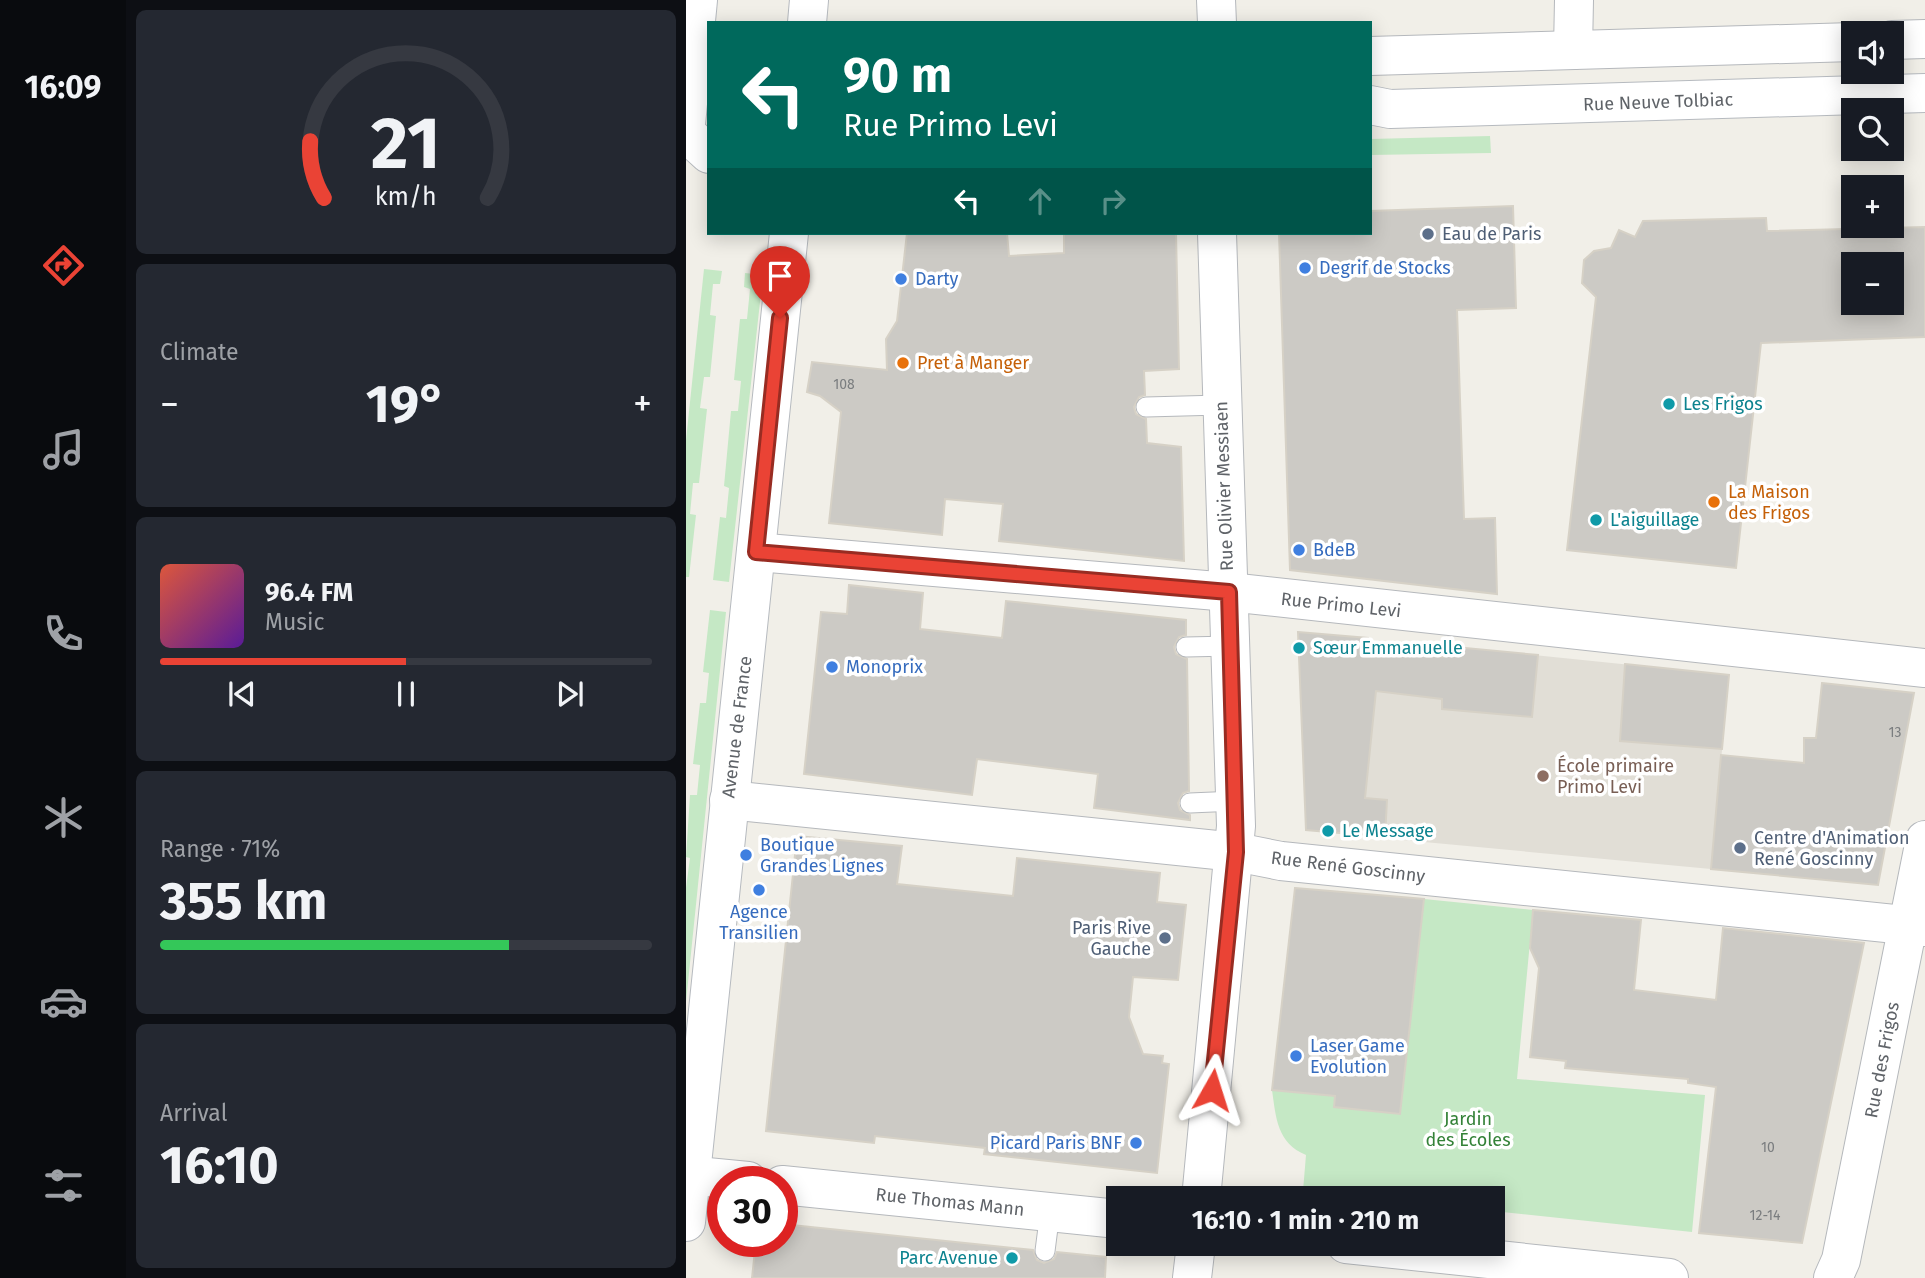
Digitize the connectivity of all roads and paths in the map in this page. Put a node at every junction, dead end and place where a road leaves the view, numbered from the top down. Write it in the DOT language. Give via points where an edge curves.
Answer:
graph roads {
  1 [pos="698,0"];
  2 [pos="809,0"];
  3 [pos="1216,0"];
  4 [pos="1574,0"];
  5 [pos="807,21"];
  6 [pos="1217,21"];
  7 [pos="1925,39"];
  8 [pos="1904,40"];
  9 [pos="1841,42"];
  10 [pos="1573,50"];
  11 [pos="1372,56"];
  12 [pos="1925,93"];
  13 [pos="1377,110"];
  14 [pos="707,116"];
  15 [pos="686,124"];
  16 [pos="686,132"];
  17 [pos="707,152"];
  18 [pos="789,235"];
  19 [pos="1217,235"];
  20 [pos="1220,405"];
  21 [pos="1146,407"];
  22 [pos="756,552"];
  23 [pos="1229,592"];
  24 [pos="1231,646"];
  25 [pos="1186,647"];
  26 [pos="1925,667"];
  27 [pos="729,800"];
  28 [pos="1236,801"];
  29 [pos="1190,803"];
  30 [pos="1925,840"];
  31 [pos="1236,852"];
  32 [pos="1917,926"];
  33 [pos="689,1175"];
  34 [pos="707,1177"];
  35 [pos="1202,1186"];
  36 [pos="798,1187"];
  37 [pos="1050,1212"];
  38 [pos="1106,1218"];
  39 [pos="686,1222"];
  40 [pos="1045,1251"];
  41 [pos="1195,1256"];
  42 [pos="1460,1256"];
  43 [pos="1192,1278"];
  44 [pos="1669,1278"];
  45 [pos="1833,1278"];
  1 -- 15 [label="street"];
  2 -- 5 [label="street"];
  3 -- 6 [label="street"];
  4 -- 10 [label="street"];
  7 -- 8 [label="street"];
  9 -- 10 [label="street"];
  10 -- 11 [label="street"];
  12 -- 13 [label="street, Rue Neuve Tolbiac"];
  14 -- 16 [label="street"];
  16 -- 17 [label="street"];
  18 -- 22 [label="street, Avenue de France"];
  19 -- 20 [label="street, Rue Olivier Messiaen"];
  20 -- 21 [label="lane"];
  20 -- 23 [label="street, Rue Olivier Messiaen"];
  22 -- 23 [label="street, Rue Primo Levi"];
  22 -- 27 [label="street, Avenue de France"];
  23 -- 24 [label="street, Rue Olivier Messiaen"];
  23 -- 26 [label="street, Rue Primo Levi"];
  24 -- 25 [label="lane"];
  24 -- 28 [label="street, Rue Olivier Messiaen"];
  27 -- 31 [label="street, Rue René Goscinny"];
  27 -- 33 [label="street, Avenue de France"];
  28 -- 29 [label="lane"];
  28 -- 31 [label="street, Rue Olivier Messiaen"];
  30 -- 32 [label="street, Rue des Frigos"];
  31 -- 32 [label="street, Rue René Goscinny" via="1281,861"];
  31 -- 35 [label="street, Rue Olivier Messiaen"];
  32 -- 45 [label="street, Rue des Frigos" via="1841,1260"];
  33 -- 34 [label="street"];
  33 -- 39 [label="street, Avenue de France"];
  36 -- 37 [label="street, Rue Thomas Mann"];
  37 -- 38 [label="street, Rue Thomas Mann"];
  37 -- 40 [label="lane"];
  41 -- 43 [label="street"];
  42 -- 44 [label="street"];
}
